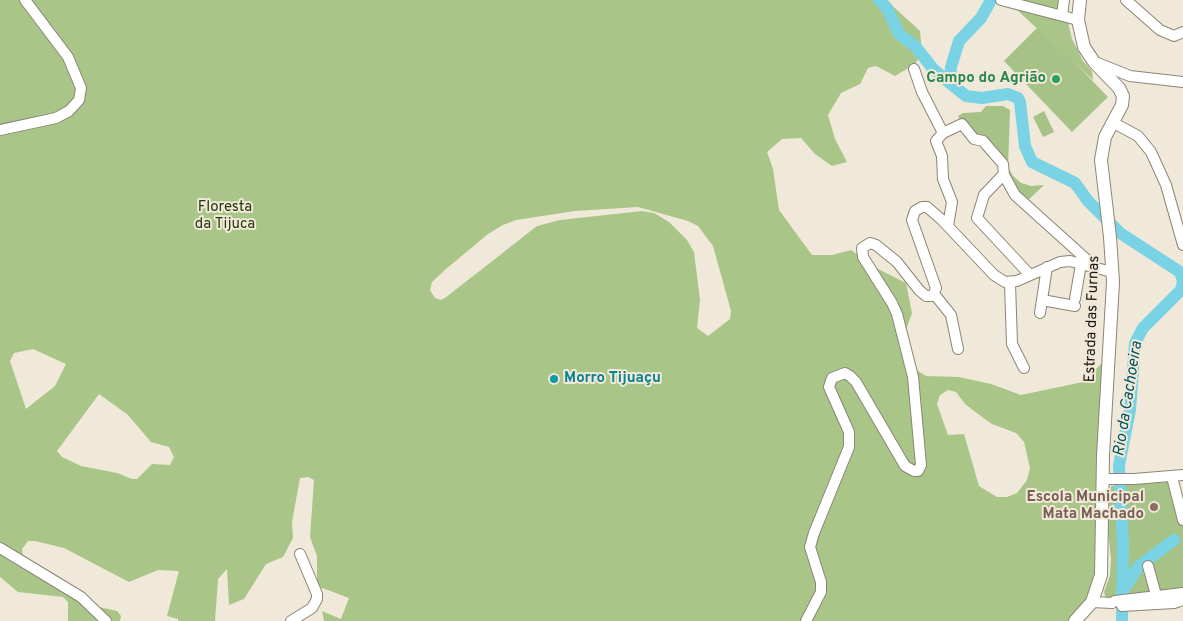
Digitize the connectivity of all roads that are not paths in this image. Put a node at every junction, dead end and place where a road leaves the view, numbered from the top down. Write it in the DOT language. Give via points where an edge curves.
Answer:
graph roads {
  1 [pos="25,0"];
  2 [pos="1001,0"];
  3 [pos="1064,0"];
  4 [pos="1080,0"];
  5 [pos="1126,0"];
  6 [pos="1025,2"];
  7 [pos="1062,15"];
  8 [pos="1078,20"];
  9 [pos="1183,32"];
  10 [pos="1094,62"];
  11 [pos="914,69"];
  12 [pos="1183,82"];
  13 [pos="1112,122"];
  14 [pos="0,130"];
  15 [pos="943,133"];
  16 [pos="1004,174"];
  17 [pos="948,226"];
  18 [pos="1183,244"];
  19 [pos="1081,264"];
  20 [pos="1047,267"];
  21 [pos="1097,268"];
  22 [pos="1112,272"];
  23 [pos="1030,275"];
  24 [pos="1010,283"];
  25 [pos="935,295"];
  26 [pos="1042,300"];
  27 [pos="1040,313"];
  28 [pos="958,349"];
  29 [pos="1024,368"];
  30 [pos="1183,475"];
  31 [pos="1172,477"];
  32 [pos="1108,479"];
  33 [pos="1183,520"];
  34 [pos="0,548"];
  35 [pos="300,554"];
  36 [pos="1148,566"];
  37 [pos="1183,593"];
  38 [pos="1156,595"];
  39 [pos="1183,600"];
  40 [pos="1092,602"];
  41 [pos="1119,603"];
  42 [pos="106,621"];
  43 [pos="291,621"];
  44 [pos="806,621"];
  45 [pos="1075,621"];
  1 -- 14 [label="street" via="68,56 81,88 79,100 56,118"];
  2 -- 6 [label="street"];
  3 -- 7 [label="street"];
  4 -- 8 [label="main road, Estrada das Furnas"];
  5 -- 9 [label="street" via="1160,30 1174,36"];
  6 -- 7 [label="street"];
  7 -- 8 [label="street"];
  8 -- 10 [label="main road, Estrada das Furnas" via="1084,47"];
  10 -- 12 [label="street" via="1130,76"];
  10 -- 13 [label="main road, Estrada das Furnas" via="1122,93 1122,104"];
  11 -- 15 [label="street"];
  13 -- 18 [label="street" via="1138,136 1151,152 1166,185"];
  13 -- 22 [label="main road, Estrada das Furnas" via="1105,137 1102,160"];
  15 -- 16 [label="street" via="962,124 1003,164"];
  15 -- 17 [label="street" via="936,141 942,156 943,179 952,202"];
  16 -- 21 [label="street" via="1015,195"];
  16 -- 23 [label="street" via="984,195 977,218"];
  17 -- 24 [label="street" via="994,275"];
  17 -- 25 [label="street" via="927,207 918,208 913,214 936,288"];
  19 -- 20 [label="street" via="1060,262"];
  19 -- 21 [label="street"];
  19 -- 26 [label="street" via="1075,303"];
  20 -- 23 [label="street"];
  20 -- 26 [label="street"];
  21 -- 22 [label="street"];
  22 -- 32 [label="main road, Estrada das Furnas"];
  23 -- 24 [label="street"];
  24 -- 29 [label="street" via="1012,344"];
  25 -- 28 [label="street" via="951,315"];
  25 -- 44 [label="street" via="926,296 897,262 876,245 870,243 862,248 863,257 885,290 896,314 913,377 921,465 918,471 905,466 850,376 845,373 832,378 829,387 847,426 849,447 810,547 821,592"];
  26 -- 27 [label="street"];
  30 -- 31 [label="street"];
  31 -- 32 [label="street"];
  31 -- 33 [label="street"];
  32 -- 40 [label="main road, Estrada das Furnas" via="1101,574"];
  34 -- 42 [label="street" via="81,597"];
  35 -- 43 [label="street" via="317,594 308,611"];
  36 -- 38 [label="street"];
  37 -- 38 [label="street"];
  38 -- 41 [label="street"];
  39 -- 41 [label="street"];
  40 -- 41 [label="street"];
  40 -- 45 [label="main road, Estrada das Furnas"];
}
